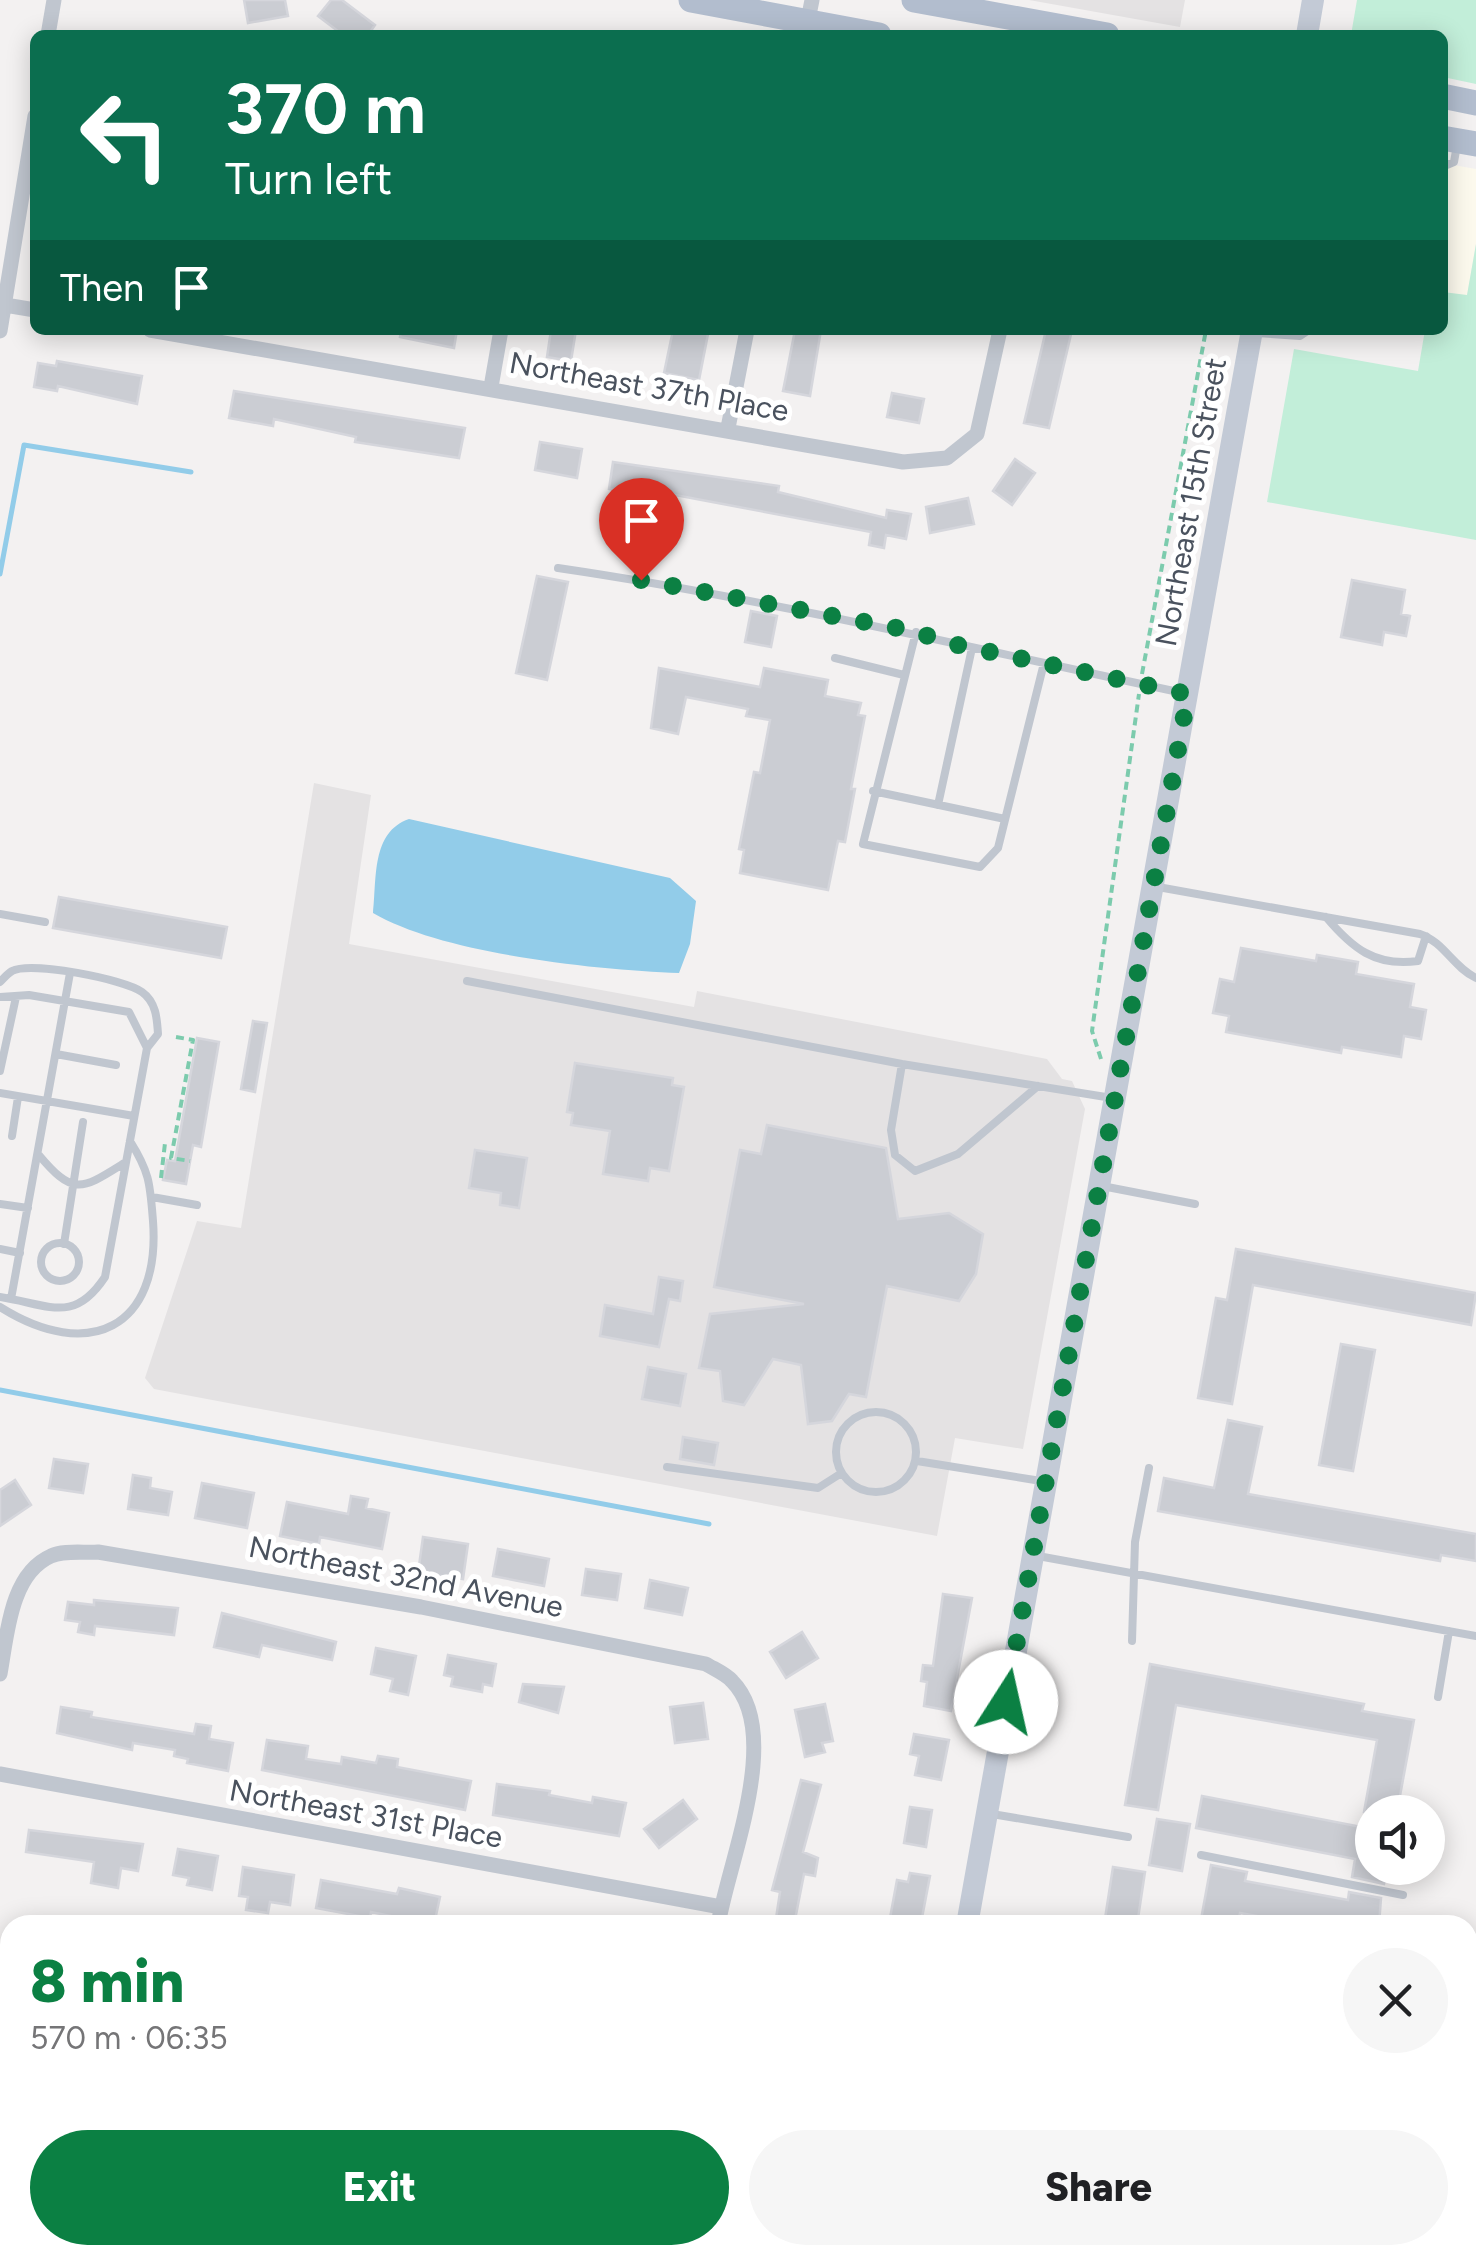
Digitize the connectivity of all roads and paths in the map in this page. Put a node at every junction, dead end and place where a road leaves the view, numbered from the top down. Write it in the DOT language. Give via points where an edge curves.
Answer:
graph roads {
  1 [pos="54,0"];
  2 [pos="691,0"];
  3 [pos="914,0"];
  4 [pos="1314,0"];
  5 [pos="808,19"];
  6 [pos="49,30"];
  7 [pos="857,30"];
  8 [pos="1079,30"];
  9 [pos="1308,30"];
  10 [pos="1448,97"];
  11 [pos="1476,103"];
  12 [pos="1459,141"];
  13 [pos="30,148"];
  14 [pos="1448,164"];
  15 [pos="5,305"];
  16 [pos="30,309"];
  17 [pos="0,331"];
  18 [pos="180,335"];
  19 [pos="253,335"];
  20 [pos="500,335"];
  21 [pos="746,335"];
  22 [pos="999,335"];
  23 [pos="1251,335"];
  24 [pos="251,347"];
  25 [pos="491,388"];
  26 [pos="728,428"];
  27 [pos="558,568"];
  28 [pos="916,632"];
  29 [pos="972,648"];
  30 [pos="835,658"];
  31 [pos="1044,664"];
  32 [pos="904,675"];
  33 [pos="1188,694"];
  34 [pos="873,791"];
  35 [pos="938,805"];
  36 [pos="1005,819"];
  37 [pos="1153,886"];
  38 [pos="0,914"];
  39 [pos="1326,917"];
  40 [pos="44,922"];
  41 [pos="1426,936"];
  42 [pos="70,973"];
  43 [pos="1476,978"];
  44 [pos="467,981"];
  45 [pos="0,982"];
  46 [pos="0,997"];
  47 [pos="16,997"];
  48 [pos="65,1000"];
  49 [pos="176,1037"];
  50 [pos="147,1048"];
  51 [pos="56,1054"];
  52 [pos="902,1064"];
  53 [pos="116,1065"];
  54 [pos="0,1071"];
  55 [pos="1038,1086"];
  56 [pos="0,1093"];
  57 [pos="18,1096"];
  58 [pos="1115,1098"];
  59 [pos="48,1102"];
  60 [pos="134,1116"];
  61 [pos="84,1122"];
  62 [pos="12,1136"];
  63 [pos="130,1141"];
  64 [pos="174,1143"];
  65 [pos="38,1154"];
  66 [pos="190,1161"];
  67 [pos="126,1162"];
  68 [pos="161,1181"];
  69 [pos="1098,1186"];
  70 [pos="73,1187"];
  71 [pos="152,1197"];
  72 [pos="0,1204"];
  73 [pos="1195,1204"];
  74 [pos="197,1205"];
  75 [pos="28,1208"];
  76 [pos="64,1244"];
  77 [pos="0,1249"];
  78 [pos="20,1253"];
  79 [pos="0,1298"];
  80 [pos="11,1299"];
  81 [pos="0,1308"];
  82 [pos="917,1462"];
  83 [pos="666,1467"];
  84 [pos="1149,1468"];
  85 [pos="840,1474"];
  86 [pos="1045,1482"];
  87 [pos="1032,1555"];
  88 [pos="1132,1573"];
  89 [pos="1449,1631"];
  90 [pos="1476,1636"];
  91 [pos="1132,1641"];
  92 [pos="0,1674"];
  93 [pos="1438,1697"];
  94 [pos="0,1774"];
  95 [pos="987,1813"];
  96 [pos="1128,1837"];
  97 [pos="1201,1855"];
  98 [pos="1404,1895"];
  99 [pos="721,1907"];
  100 [pos="720,1915"];
  101 [pos="969,1915"];
  1 -- 6 [label="street"];
  2 -- 5 [label="main road"];
  3 -- 8 [label="main road"];
  4 -- 9 [label="street"];
  5 -- 7 [label="main road"];
  10 -- 11 [label="main road"];
  12 -- 14 [label="lane"];
  13 -- 15 [label="street"];
  15 -- 16 [label="street"];
  15 -- 17 [label="street"];
  18 -- 24 [label="street, Northeast 37th Place"];
  19 -- 24 [label="street"];
  20 -- 25 [label="street"];
  21 -- 26 [label="street"];
  22 -- 26 [label="street, Northeast 37th Place" via="977,434 947,458 903,462"];
  23 -- 33 [label="street, Northeast 15th Street"];
  24 -- 25 [label="street, Northeast 37th Place"];
  25 -- 26 [label="street, Northeast 37th Place"];
  27 -- 28 [label="lane"];
  28 -- 29 [label="lane"];
  28 -- 32 [label="lane"];
  29 -- 31 [label="lane"];
  29 -- 35 [label="lane"];
  30 -- 32 [label="lane"];
  31 -- 33 [label="lane"];
  31 -- 36 [label="lane"];
  32 -- 34 [label="lane"];
  33 -- 37 [label="street, Northeast 15th Street"];
  34 -- 35 [label="lane"];
  34 -- 36 [label="lane" via="863,844 980,868 998,848"];
  35 -- 36 [label="lane"];
  37 -- 39 [label="lane"];
  37 -- 58 [label="street, Northeast 15th Street"];
  38 -- 40 [label="lane"];
  39 -- 41 [label="lane"];
  39 -- 41 [label="lane" via="1349,944 1396,964 1418,961"];
  41 -- 43 [label="lane"];
  42 -- 45 [label="lane" via="13,970"];
  42 -- 48 [label="lane"];
  42 -- 50 [label="lane" via="144,993 156,1010 158,1034"];
  44 -- 52 [label="lane"];
  46 -- 47 [label="lane"];
  47 -- 48 [label="lane"];
  47 -- 54 [label="lane"];
  48 -- 50 [label="lane" via="129,1012"];
  48 -- 51 [label="lane"];
  49 -- 64 [label="path" via="194,1040"];
  50 -- 60 [label="lane"];
  51 -- 53 [label="lane"];
  51 -- 59 [label="lane"];
  52 -- 55 [label="lane"];
  52 -- 55 [label="lane" via="891,1130 896,1154 915,1170 958,1154"];
  55 -- 58 [label="lane"];
  56 -- 57 [label="lane"];
  57 -- 59 [label="lane"];
  57 -- 62 [label="lane"];
  58 -- 69 [label="street, Northeast 15th Street"];
  59 -- 60 [label="lane"];
  59 -- 65 [label="lane"];
  60 -- 63 [label="lane"];
  61 -- 70 [label="lane"];
  63 -- 67 [label="lane"];
  63 -- 71 [label="lane" via="150,1172"];
  64 -- 66 [label="path" via="171,1158"];
  64 -- 68 [label="path" via="162,1142"];
  65 -- 70 [label="lane"];
  65 -- 75 [label="lane"];
  67 -- 70 [label="lane"];
  67 -- 80 [label="lane" via="105,1277 89,1302 70,1308"];
  69 -- 73 [label="lane"];
  69 -- 86 [label="street, Northeast 15th Street"];
  70 -- 76 [label="lane"];
  71 -- 74 [label="lane"];
  71 -- 81 [label="lane" via="152,1274 144,1296 118,1323 89,1334 58,1332"];
  72 -- 75 [label="lane"];
  75 -- 78 [label="lane"];
  76 -- 76 [label="lane" via="52,1245 41,1259 43,1271 58,1281 78,1268 78,1256"];
  77 -- 78 [label="lane"];
  78 -- 80 [label="lane"];
  79 -- 80 [label="lane"];
  82 -- 85 [label="lane" via="898,1488 866,1492"];
  82 -- 85 [label="lane" via="912,1430 885,1411 854,1416 834,1442"];
  82 -- 86 [label="lane"];
  83 -- 85 [label="lane" via="818,1488"];
  84 -- 88 [label="lane"];
  86 -- 87 [label="street, Northeast 15th Street"];
  87 -- 88 [label="lane"];
  87 -- 95 [label="street, Northeast 15th Street"];
  88 -- 89 [label="lane"];
  88 -- 91 [label="lane"];
  89 -- 90 [label="lane"];
  89 -- 93 [label="lane"];
  92 -- 99 [label="street, Northeast 32nd Avenue" via="12,1610 31,1570 53,1554 98,1552 706,1664 734,1682 754,1725 750,1794"];
  94 -- 99 [label="street, Northeast 31st Place"];
  95 -- 96 [label="lane"];
  95 -- 101 [label="street, Northeast 15th Street"];
  97 -- 98 [label="lane"];
  99 -- 100 [label="street"];
}
